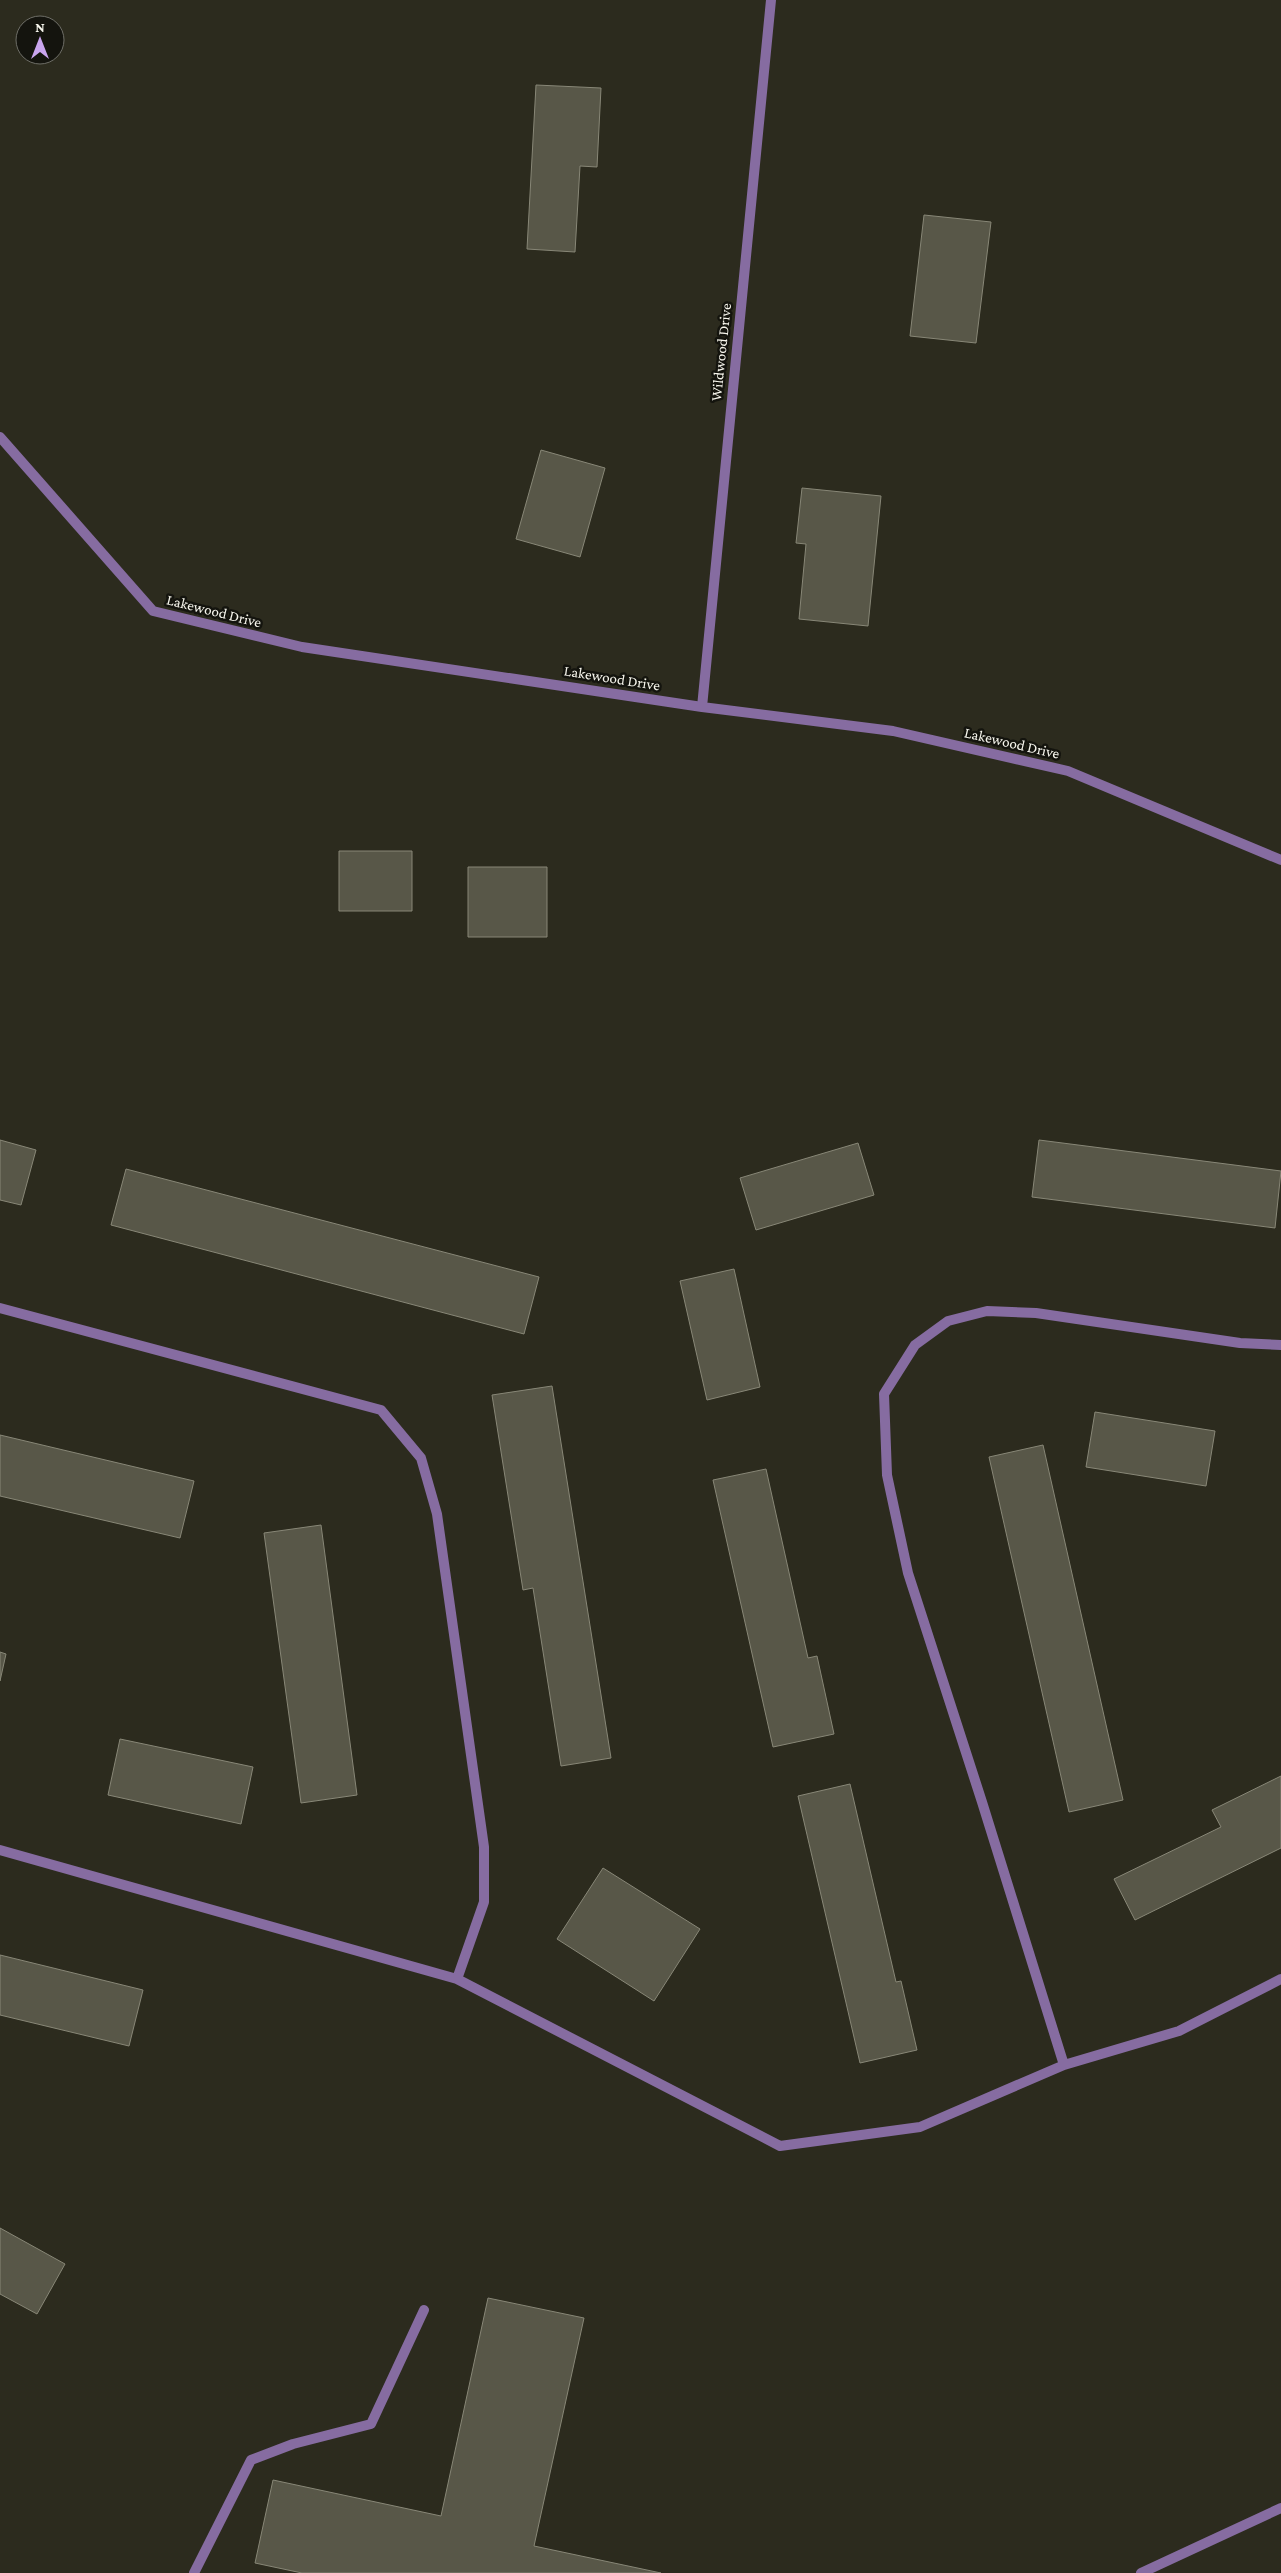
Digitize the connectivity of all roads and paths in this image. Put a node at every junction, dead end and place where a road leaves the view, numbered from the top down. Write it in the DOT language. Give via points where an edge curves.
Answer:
graph roads {
  1 [pos="771,0"];
  2 [pos="0,436"];
  3 [pos="702,707"];
  4 [pos="1281,860"];
  5 [pos="0,1308"];
  6 [pos="1281,1345"];
  7 [pos="0,1850"];
  8 [pos="457,1979"];
  9 [pos="1281,1979"];
  10 [pos="1064,2065"];
  11 [pos="424,2310"];
  12 [pos="1281,2508"];
  13 [pos="194,2573"];
  14 [pos="1141,2573"];
  1 -- 3 [label="street, Wildwood Drive"];
  2 -- 3 [label="street, Lakewood Drive" via="153,611 302,647"];
  3 -- 4 [label="street, Lakewood Drive" via="893,731 1068,771"];
  5 -- 8 [label="street" via="381,1410 421,1458 437,1514 484,1847 484,1902"];
  6 -- 10 [label="street" via="1036,1313 987,1311 948,1321 915,1345 884,1394 887,1475 908,1573"];
  7 -- 8 [label="street"];
  8 -- 10 [label="street" via="780,2146 920,2127"];
  9 -- 10 [label="street" via="1179,2031"];
  11 -- 13 [label="street" via="371,2424 293,2444 251,2460"];
  12 -- 14 [label="street"];
}
